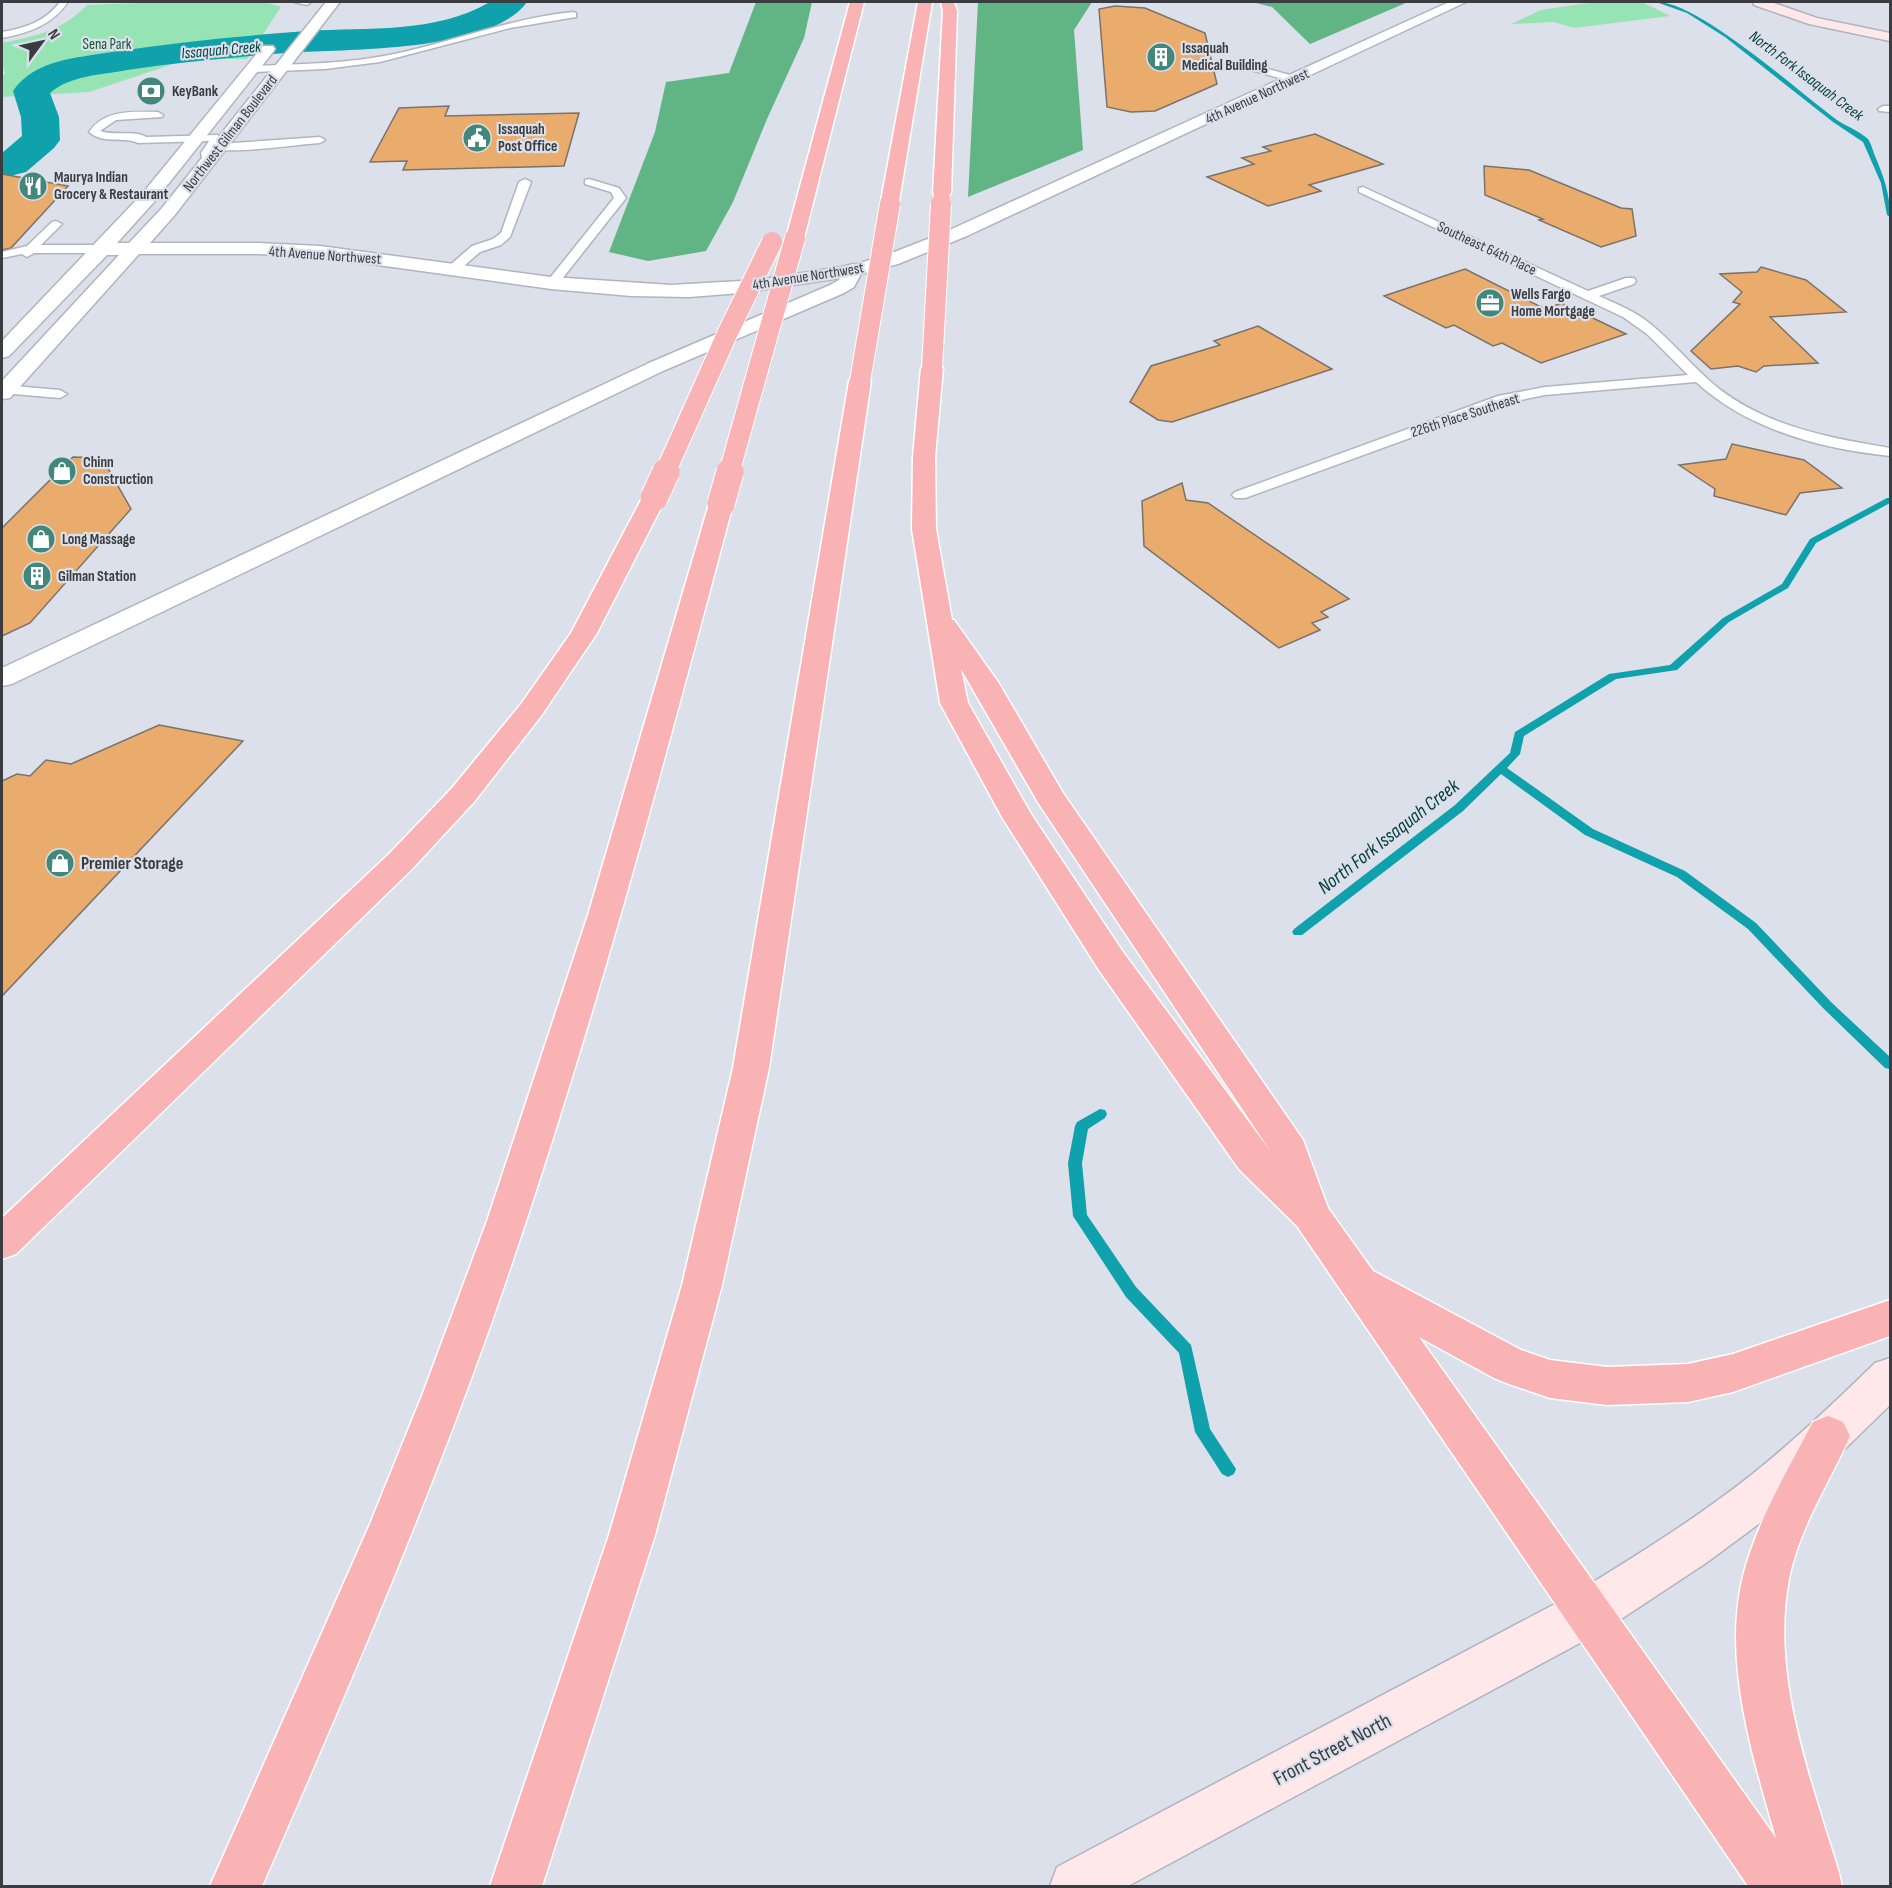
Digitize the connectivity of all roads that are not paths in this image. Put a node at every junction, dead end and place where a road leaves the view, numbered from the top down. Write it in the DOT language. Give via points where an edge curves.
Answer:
graph roads {
  1 [pos="64,2"];
  2 [pos="298,2"];
  3 [pos="307,2"];
  4 [pos="333,2"];
  5 [pos="857,2"];
  6 [pos="925,2"];
  7 [pos="948,2"];
  8 [pos="1459,2"];
  9 [pos="1759,2"];
  10 [pos="573,15"];
  11 [pos="294,18"];
  12 [pos="2,35"];
  13 [pos="1890,37"];
  14 [pos="275,40"];
  15 [pos="1239,64"];
  16 [pos="282,68"];
  17 [pos="252,69"];
  18 [pos="1294,79"];
  19 [pos="158,115"];
  20 [pos="195,139"];
  21 [pos="320,140"];
  22 [pos="223,142"];
  23 [pos="208,161"];
  24 [pos="813,170"];
  25 [pos="525,182"];
  26 [pos="589,182"];
  27 [pos="1363,190"];
  28 [pos="56,224"];
  29 [pos="31,249"];
  30 [pos="102,249"];
  31 [pos="136,249"];
  32 [pos="2,255"];
  33 [pos="14,265"];
  34 [pos="453,269"];
  35 [pos="852,270"];
  36 [pos="554,281"];
  37 [pos="1630,281"];
  38 [pos="1588,295"];
  39 [pos="2,352"];
  40 [pos="1699,378"];
  41 [pos="3,390"];
  42 [pos="60,394"];
  43 [pos="1890,452"];
  44 [pos="1240,495"];
  45 [pos="2,678"];
  46 [pos="2,1242"];
  47 [pos="1355,1280"];
  48 [pos="1890,1318"];
  49 [pos="1890,1377"];
  50 [pos="1828,1436"];
  51 [pos="1589,1612"];
  52 [pos="236,1887"];
  53 [pos="516,1887"];
  54 [pos="1076,1887"];
  55 [pos="1779,1887"];
  56 [pos="1816,1887"];
  1 -- 12 [label="lane" via="43,23"];
  2 -- 3 [label="lane"];
  3 -- 11 [label="street"];
  4 -- 16 [label="street, Northwest Gilman Boulevard"];
  5 -- 24 [label="highway"];
  6 -- 53 [label="highway, bridge" via="860,381 751,1068 702,1286 632,1535"];
  7 -- 47 [label="highway, bridge" via="942,193 924,457 924,529 954,703 1017,817 1111,961 1252,1158 1311,1215"];
  8 -- 18 [label="street, 4th Avenue Northwest"];
  9 -- 13 [label="main road" via="1814,21"];
  10 -- 16 [label="lane" via="547,16 371,62"];
  14 -- 17 [label="street, Northwest Gilman Boulevard"];
  15 -- 18 [label="lane"];
  16 -- 17 [label="lane"];
  16 -- 22 [label="street, Northwest Gilman Boulevard"];
  17 -- 20 [label="street, Northwest Gilman Boulevard"];
  18 -- 35 [label="street, 4th Avenue Northwest" via="962,232 912,253"];
  19 -- 20 [label="lane" via="110,119 94,132 111,138"];
  20 -- 23 [label="lane" via="217,138 206,153"];
  20 -- 30 [label="street, Northwest Gilman Boulevard"];
  21 -- 22 [label="lane" via="264,145"];
  22 -- 23 [label="street, Northwest Gilman Boulevard"];
  23 -- 31 [label="street, Northwest Gilman Boulevard"];
  24 -- 46 [label="highway, bridge" via="772,242 654,498 584,633 531,710 463,795 400,862"];
  24 -- 52 [label="highway, bridge" via="610,903 559,1066 472,1321 405,1496"];
  25 -- 34 [label="lane" via="506,235 476,249"];
  26 -- 36 [label="lane" via="615,189 620,198"];
  27 -- 38 [label="lane, Southeast 64th Place"];
  28 -- 29 [label="lane"];
  29 -- 30 [label="lane"];
  29 -- 32 [label="lane"];
  29 -- 33 [label="lane"];
  30 -- 31 [label="street, 4th Avenue Northwest"];
  30 -- 39 [label="street, Northwest Gilman Boulevard"];
  31 -- 34 [label="street, 4th Avenue Northwest" via="299,250"];
  31 -- 41 [label="street, Northwest Gilman Boulevard"];
  34 -- 36 [label="street, 4th Avenue Northwest"];
  35 -- 36 [label="street, 4th Avenue Northwest" via="705,291 621,289"];
  35 -- 45 [label="street" via="847,283 837,290 656,367"];
  37 -- 38 [label="lane"];
  38 -- 40 [label="lane, Southeast 64th Place" via="1640,321"];
  40 -- 43 [label="lane, Southeast 64th Place" via="1738,407 1792,432 1835,444"];
  40 -- 44 [label="lane, 226th Place Southeast" via="1545,391 1503,399"];
  41 -- 42 [label="lane"];
  47 -- 48 [label="highway" via="1509,1365 1550,1379 1607,1386 1688,1383 1733,1373"];
  47 -- 51 [label="highway"];
  49 -- 50 [label="main road, Front Street North"];
  50 -- 51 [label="main road, Front Street North" via="1749,1505"];
  50 -- 56 [label="highway" via="1788,1517 1766,1579 1760,1644 1770,1715"];
  51 -- 54 [label="main road, Front Street North"];
  51 -- 55 [label="highway"];
}
